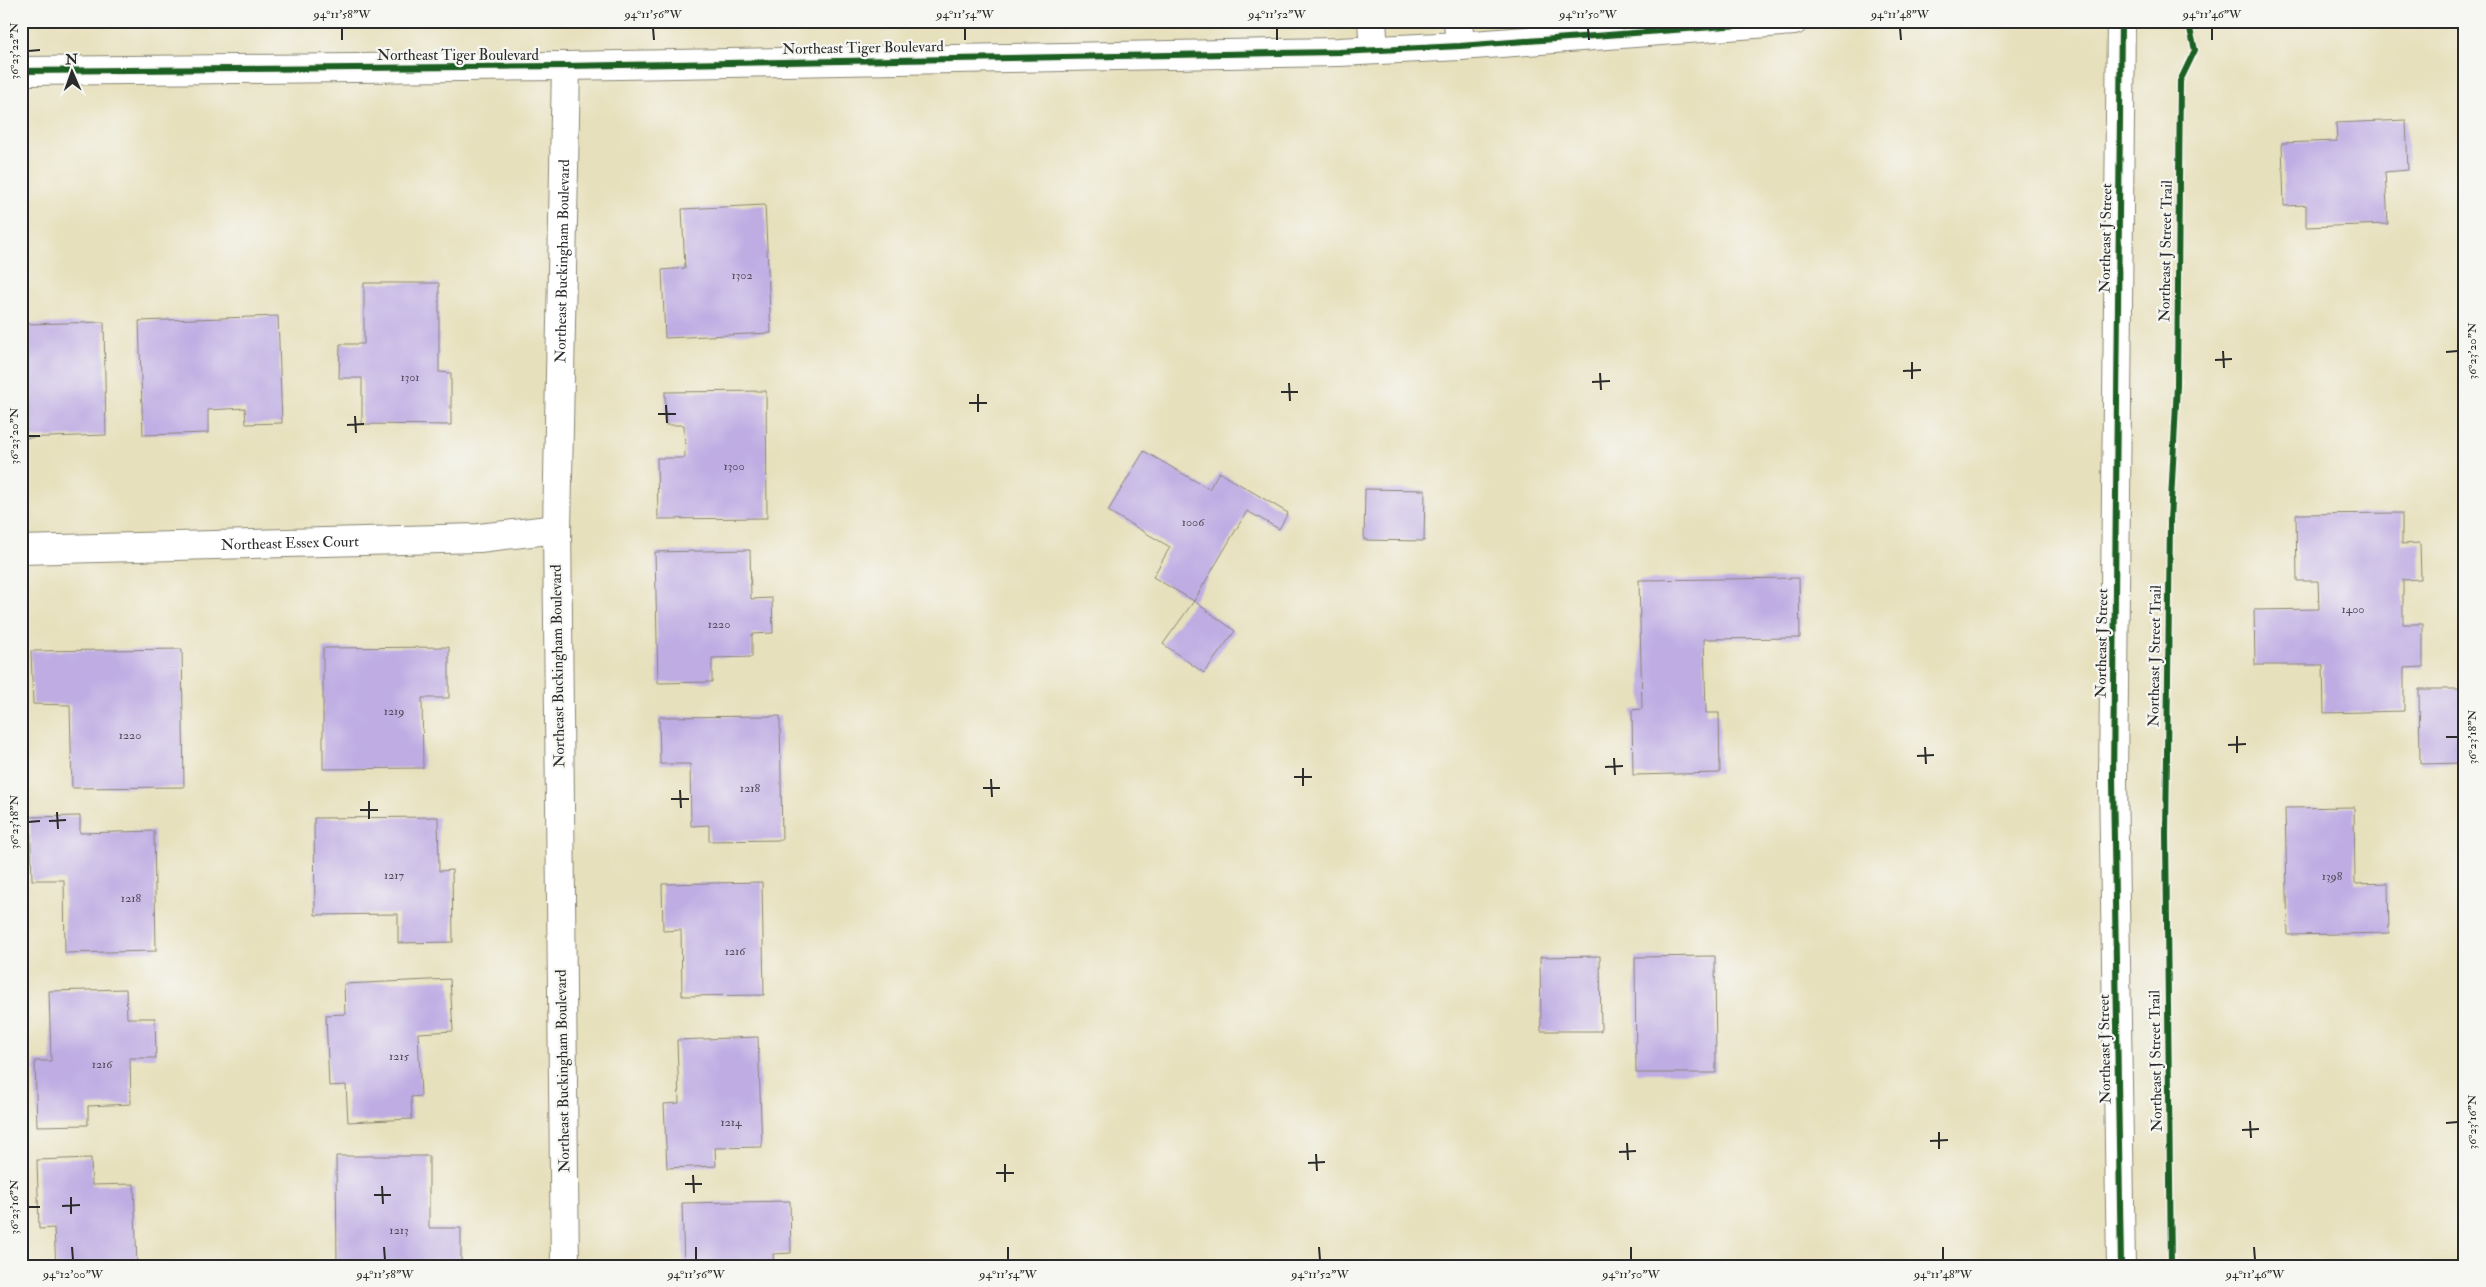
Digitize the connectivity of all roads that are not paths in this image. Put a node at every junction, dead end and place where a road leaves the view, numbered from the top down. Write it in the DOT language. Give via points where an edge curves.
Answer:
graph roads {
  1 [pos="1372,21"];
  2 [pos="1794,21"];
  3 [pos="2120,21"];
  4 [pos="1459,34"];
  5 [pos="1374,50"];
  6 [pos="566,66"];
  7 [pos="21,71"];
  8 [pos="557,529"];
  9 [pos="21,550"];
  10 [pos="565,1266"];
  11 [pos="2121,1266"];
  1 -- 5 [label="street"];
  2 -- 4 [label="street, Northeast Tiger Boulevard"];
  3 -- 11 [label="street, Northeast J Street" via="2113,779"];
  4 -- 5 [label="street, Northeast Tiger Boulevard"];
  5 -- 6 [label="street, Northeast Tiger Boulevard"];
  6 -- 7 [label="street, Northeast Tiger Boulevard"];
  6 -- 8 [label="street, Northeast Buckingham Boulevard"];
  8 -- 9 [label="street, Northeast Essex Court" via="479,538"];
  8 -- 10 [label="street, Northeast Buckingham Boulevard"];
}
